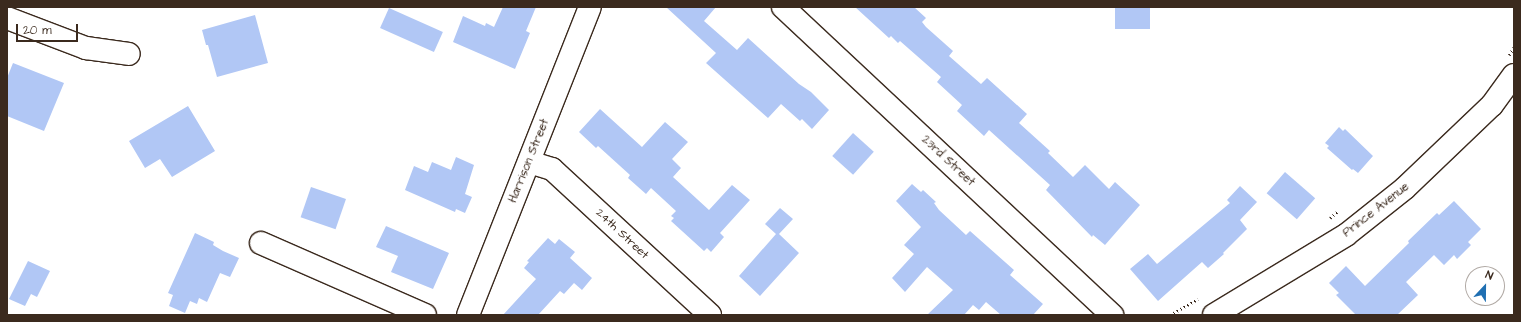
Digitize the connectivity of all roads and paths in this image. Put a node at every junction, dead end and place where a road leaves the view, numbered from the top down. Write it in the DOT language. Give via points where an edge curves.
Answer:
graph roads {
  1 [pos="590,7"];
  2 [pos="783,7"];
  3 [pos="7,18"];
  4 [pos="1514,47"];
  5 [pos="129,54"];
  6 [pos="1510,66"];
  7 [pos="529,162"];
  8 [pos="1344,207"];
  9 [pos="1325,221"];
  10 [pos="261,243"];
  11 [pos="1201,297"];
  12 [pos="425,315"];
  13 [pos="468,315"];
  14 [pos="710,315"];
  15 [pos="1112,315"];
  16 [pos="1170,315"];
  17 [pos="1214,315"];
  1 -- 7 [label="street, Harrison Street"];
  2 -- 15 [label="street, 23rd Street"];
  3 -- 5 [label="street" via="86,48"];
  4 -- 6 [label="path"];
  6 -- 17 [label="street, Prince Avenue" via="1492,105 1405,188 1346,235"];
  7 -- 13 [label="street, Harrison Street"];
  7 -- 14 [label="street, 24th Street" via="552,169"];
  8 -- 9 [label="path"];
  10 -- 12 [label="street"];
  11 -- 16 [label="path"];
}
